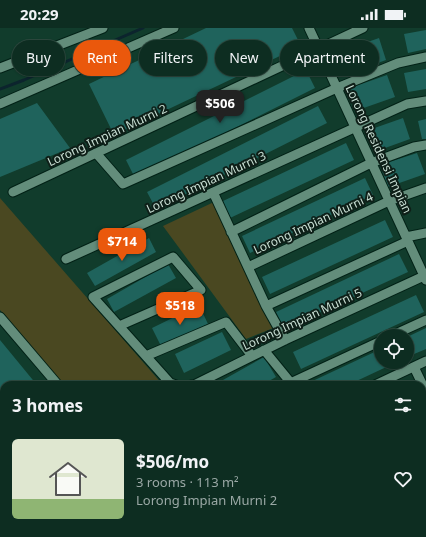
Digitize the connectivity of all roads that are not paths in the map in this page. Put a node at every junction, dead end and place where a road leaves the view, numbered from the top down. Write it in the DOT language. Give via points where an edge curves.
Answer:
graph roads {
  1 [pos="103,28"];
  2 [pos="174,28"];
  3 [pos="310,28"];
  4 [pos="363,28"];
  5 [pos="315,40"];
  6 [pos="338,40"];
  7 [pos="426,57"];
  8 [pos="280,67"];
  9 [pos="0,68"];
  10 [pos="331,76"];
  11 [pos="337,88"];
  12 [pos="426,101"];
  13 [pos="0,104"];
  14 [pos="356,127"];
  15 [pos="426,145"];
  16 [pos="96,153"];
  17 [pos="372,164"];
  18 [pos="426,188"];
  19 [pos="13,192"];
  20 [pos="213,192"];
  21 [pos="389,201"];
  22 [pos="231,232"];
  23 [pos="426,233"];
  24 [pos="407,239"];
  25 [pos="66,260"];
  26 [pos="248,267"];
  27 [pos="425,276"];
  28 [pos="266,306"];
  29 [pos="0,317"];
  30 [pos="426,320"];
  31 [pos="119,326"];
  32 [pos="406,329"];
  33 [pos="285,340"];
  34 [pos="374,344"];
  35 [pos="264,350"];
  36 [pos="146,356"];
  37 [pos="252,356"];
  38 [pos="426,361"];
  39 [pos="414,367"];
  40 [pos="410,369"];
  41 [pos="55,381"];
  42 [pos="168,381"];
  43 [pos="202,381"];
  44 [pos="286,381"];
  45 [pos="294,381"];
  46 [pos="384,381"];
  47 [pos="421,381"];
  1 -- 9 [label="street"];
  2 -- 13 [label="street"];
  3 -- 5 [label="street, Lorong Residensi Impian"];
  4 -- 6 [label="street, Lorong Impian Murni 2"];
  7 -- 11 [label="street" via="398,63"];
  8 -- 16 [label="street, Lorong Impian Murni 2"];
  10 -- 11 [label="street, Lorong Residensi Impian"];
  11 -- 14 [label="street, Lorong Residensi Impian"];
  11 -- 16 [label="street" via="123,184"];
  12 -- 14 [label="street, Lorong Impian Murni 3" via="408,104"];
  14 -- 17 [label="street, Lorong Residensi Impian"];
  14 -- 20 [label="street, Lorong Impian Murni 3"];
  15 -- 17 [label="street" via="414,147"];
  16 -- 19 [label="street, Lorong Impian Murni 2"];
  17 -- 21 [label="street, Lorong Residensi Impian"];
  17 -- 22 [label="street"];
  18 -- 21 [label="street, Lorong Impian Murni 4"];
  20 -- 22 [label="street"];
  20 -- 25 [label="street, Lorong Impian Murni 3"];
  21 -- 24 [label="street, Lorong Residensi Impian"];
  21 -- 26 [label="street, Lorong Impian Murni 4"];
  22 -- 26 [label="street"];
  23 -- 24 [label="street"];
  24 -- 27 [label="street, Lorong Residensi Impian"];
  24 -- 28 [label="street"];
  26 -- 28 [label="street"];
  27 -- 33 [label="street, Lorong Impian Murni 5"];
  28 -- 33 [label="street"];
  29 -- 41 [label="street"];
  30 -- 32 [label="street"];
  31 -- 31 [label="street" via="201,290 173,257 93,297"];
  31 -- 36 [label="street"];
  33 -- 35 [label="street, Lorong Impian Murni 5"];
  34 -- 45 [label="street"];
  35 -- 37 [label="street, Lorong Impian Murni 5"];
  35 -- 44 [label="street"];
  36 -- 37 [label="street" via="226,322"];
  36 -- 42 [label="street"];
  37 -- 43 [label="street, Lorong Impian Murni 5"];
  38 -- 39 [label="street"];
  39 -- 47 [label="street"];
  40 -- 46 [label="street"];
}
